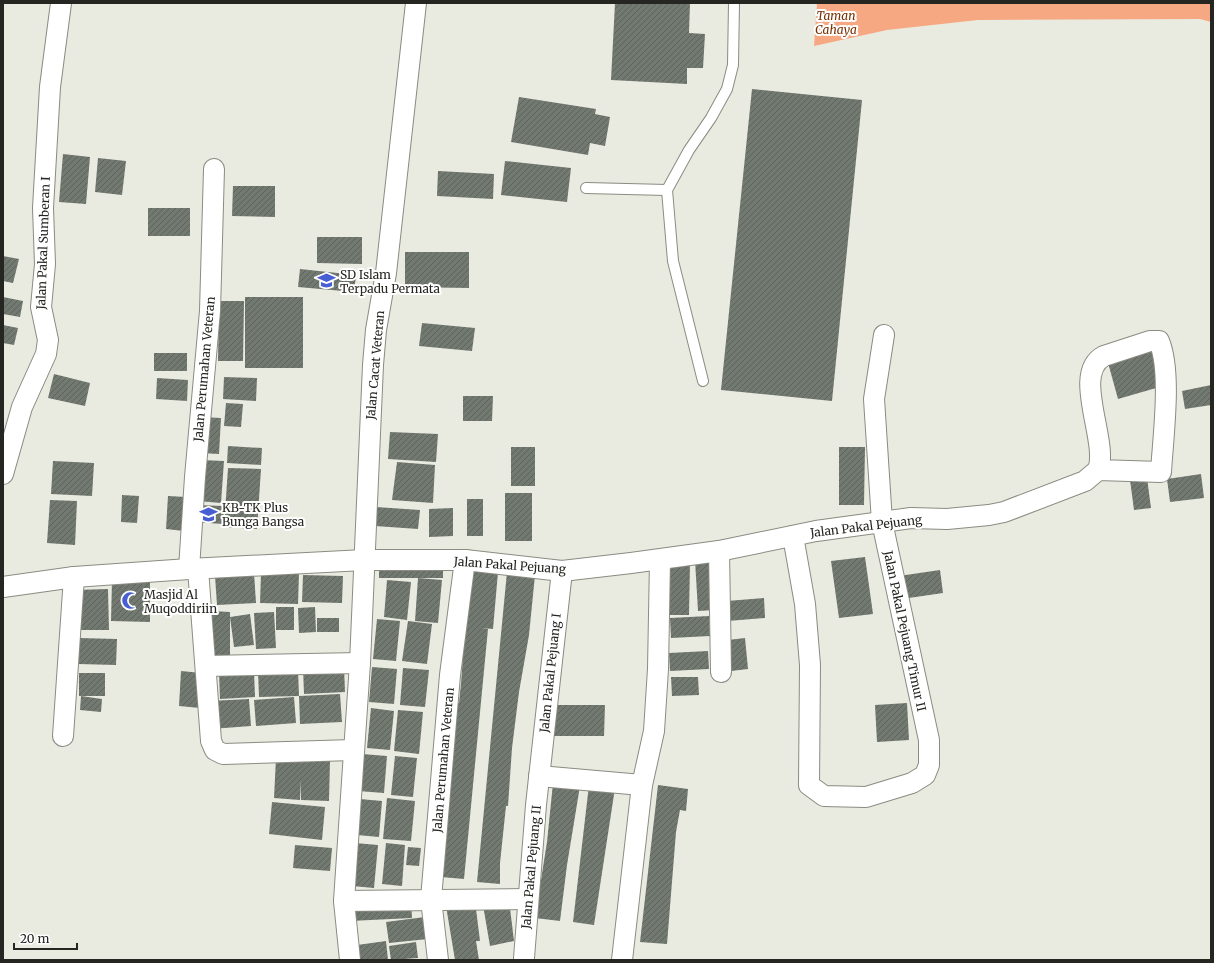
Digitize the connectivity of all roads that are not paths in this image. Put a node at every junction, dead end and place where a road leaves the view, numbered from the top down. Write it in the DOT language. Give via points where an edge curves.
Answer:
graph roads {
  1 [pos="61,3"];
  2 [pos="416,3"];
  3 [pos="734,3"];
  4 [pos="214,169"];
  5 [pos="586,188"];
  6 [pos="667,190"];
  7 [pos="884,335"];
  8 [pos="703,381"];
  9 [pos="1098,470"];
  10 [pos="3,474"];
  11 [pos="882,522"];
  12 [pos="793,536"];
  13 [pos="719,551"];
  14 [pos="364,560"];
  15 [pos="465,560"];
  16 [pos="660,560"];
  17 [pos="193,569"];
  18 [pos="562,571"];
  19 [pos="74,577"];
  20 [pos="3,587"];
  21 [pos="360,663"];
  22 [pos="206,666"];
  23 [pos="721,672"];
  24 [pos="63,736"];
  25 [pos="353,750"];
  26 [pos="539,776"];
  27 [pos="642,785"];
  28 [pos="431,899"];
  29 [pos="528,899"];
  30 [pos="344,901"];
  31 [pos="523,959"];
  32 [pos="350,960"];
  33 [pos="438,960"];
  34 [pos="622,960"];
  1 -- 10 [label="street, Jalan Pakal Sumberan I" via="50,87 43,208 45,264 41,307 48,340 46,354 22,407"];
  2 -- 14 [label="street, Jalan Cacat Veteran" via="386,273 376,330"];
  3 -- 6 [label="lane" via="733,65 727,89"];
  4 -- 17 [label="street, Jalan Perumahan Veteran" via="210,311 195,477"];
  5 -- 6 [label="lane"];
  6 -- 8 [label="lane" via="673,261"];
  7 -- 11 [label="street, Jalan Pakal Pejuang Timur II" via="874,399"];
  9 -- 9 [label="street" via="1101,457 1090,388 1090,374 1094,365 1104,356 1150,341 1159,341 1164,352 1166,372 1161,472"];
  9 -- 11 [label="street, Jalan Pakal Pejuang" via="1085,481 1004,512 947,519 911,518"];
  11 -- 12 [label="street, Jalan Pakal Pejuang"];
  11 -- 12 [label="street, Jalan Pakal Pejuang Timur II" via="929,740 929,764 924,775 912,783 866,797 824,796 810,785 810,665 805,604"];
  12 -- 13 [label="street, Jalan Pakal Pejuang"];
  13 -- 16 [label="street, Jalan Pakal Pejuang"];
  13 -- 23 [label="street"];
  14 -- 15 [label="street, Jalan Pakal Pejuang"];
  14 -- 17 [label="street"];
  14 -- 21 [label="street"];
  15 -- 18 [label="street, Jalan Pakal Pejuang"];
  15 -- 28 [label="street, Jalan Perumahan Veteran" via="450,675"];
  16 -- 18 [label="street, Jalan Pakal Pejuang"];
  16 -- 27 [label="street" via="656,699 651,747"];
  17 -- 19 [label="street"];
  17 -- 22 [label="street, Jalan Perumahan Veteran"];
  18 -- 26 [label="street, Jalan Pakal Pejuang I"];
  19 -- 20 [label="street"];
  19 -- 24 [label="street"];
  21 -- 22 [label="street"];
  21 -- 25 [label="street"];
  22 -- 25 [label="street, Jalan Perumahan Veteran" via="211,741 212,746 219,752 223,754"];
  25 -- 30 [label="street"];
  26 -- 27 [label="street"];
  26 -- 29 [label="street, Jalan Pakal Pejuang II"];
  27 -- 34 [label="street"];
  28 -- 29 [label="street"];
  28 -- 30 [label="street"];
  28 -- 33 [label="street, Jalan Perumahan Veteran"];
  29 -- 31 [label="street, Jalan Pakal Pejuang II"];
  30 -- 32 [label="street"];
}
